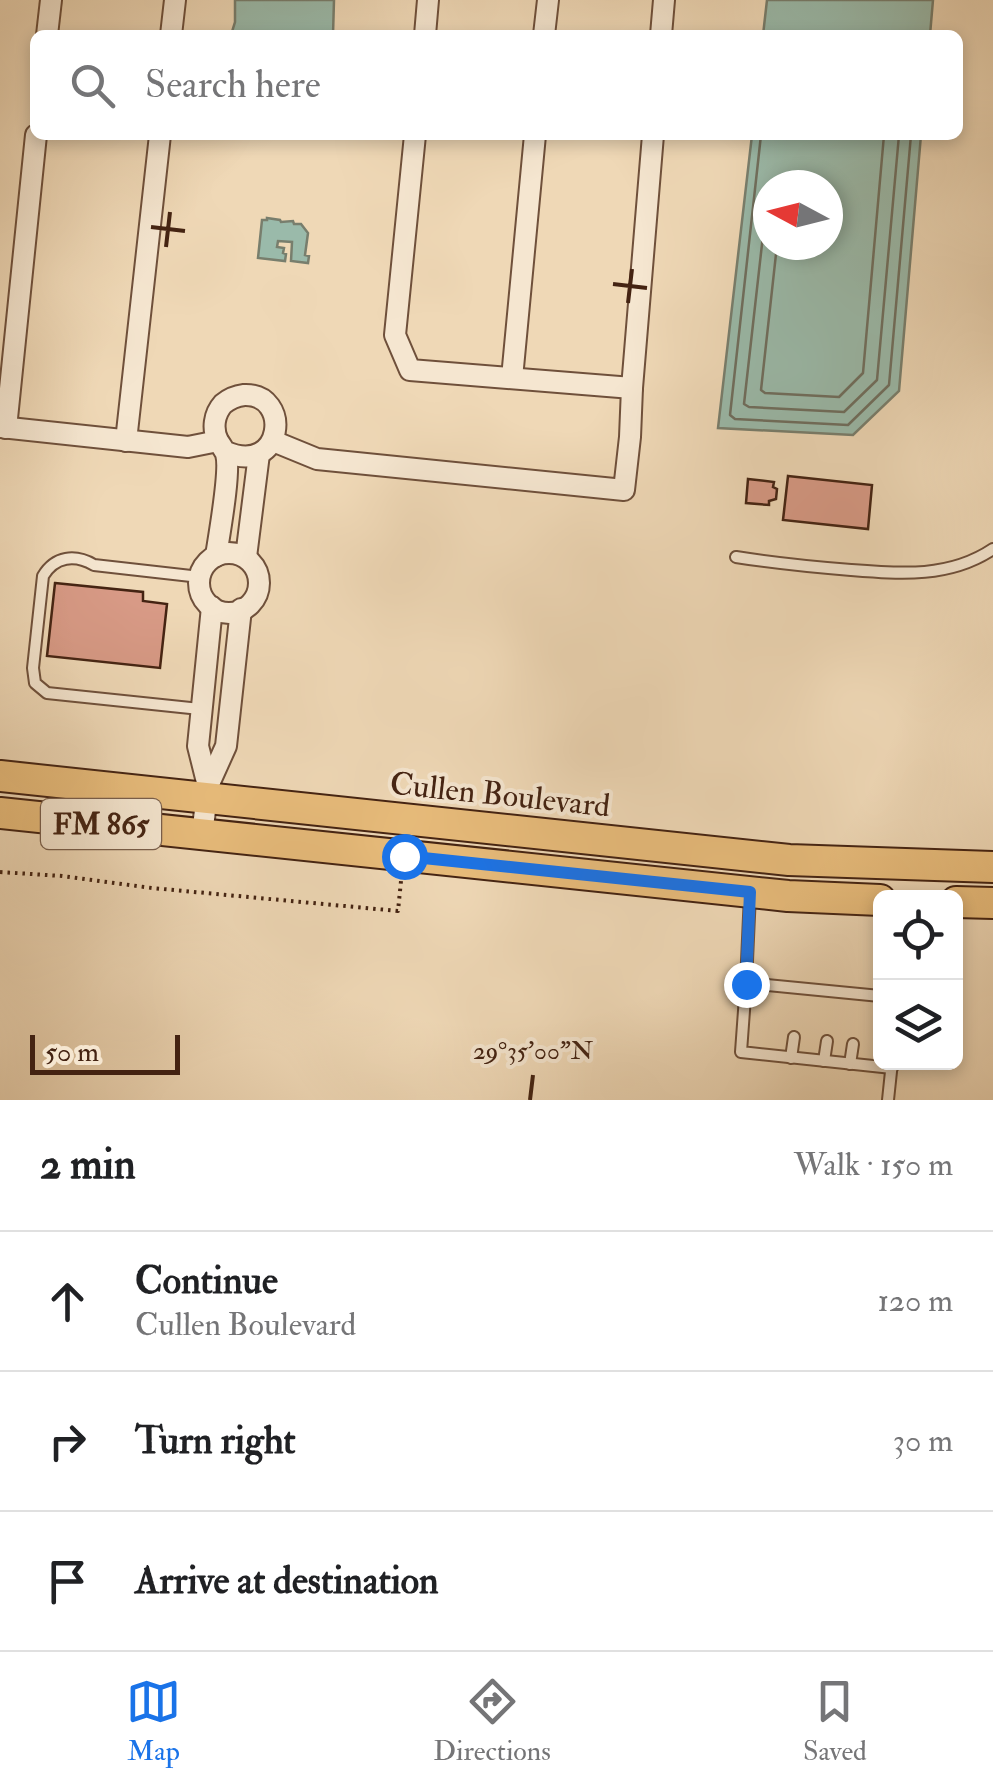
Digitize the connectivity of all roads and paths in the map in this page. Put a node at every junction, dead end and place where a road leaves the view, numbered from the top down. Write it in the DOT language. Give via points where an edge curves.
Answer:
graph roads {
  1 [pos="50,0"];
  2 [pos="175,0"];
  3 [pos="428,0"];
  4 [pos="548,0"];
  5 [pos="664,0"];
  6 [pos="47,30"];
  7 [pos="172,30"];
  8 [pos="425,30"];
  9 [pos="545,30"];
  10 [pos="661,30"];
  11 [pos="35,140"];
  12 [pos="159,140"];
  13 [pos="414,140"];
  14 [pos="535,140"];
  15 [pos="653,140"];
  16 [pos="512,378"];
  17 [pos="632,388"];
  18 [pos="3,427"];
  19 [pos="126,440"];
  20 [pos="222,447"];
  21 [pos="266,447"];
  22 [pos="993,548"];
  23 [pos="216,556"];
  24 [pos="246,558"];
  25 [pos="736,558"];
  26 [pos="200,578"];
  27 [pos="212,607"];
  28 [pos="241,609"];
  29 [pos="200,709"];
  30 [pos="0,776"];
  31 [pos="207,792"];
  32 [pos="0,813"];
  33 [pos="202,834"];
  34 [pos="404,856"];
  35 [pos="993,867"];
  36 [pos="0,872"];
  37 [pos="750,892"];
  38 [pos="873,900"];
  39 [pos="963,902"];
  40 [pos="993,902"];
  41 [pos="746,984"];
  42 [pos="873,997"];
  43 [pos="794,1036"];
  44 [pos="826,1042"];
  45 [pos="852,1044"];
  46 [pos="792,1058"];
  47 [pos="824,1061"];
  48 [pos="850,1064"];
  49 [pos="873,1065"];
  50 [pos="891,1070"];
  51 [pos="888,1100"];
  1 -- 6 [label="street"];
  2 -- 7 [label="street"];
  3 -- 8 [label="street"];
  4 -- 9 [label="street"];
  5 -- 10 [label="street"];
  11 -- 18 [label="street"];
  12 -- 19 [label="street"];
  13 -- 16 [label="street" via="394,335 410,370"];
  14 -- 16 [label="street"];
  15 -- 17 [label="street"];
  16 -- 17 [label="street"];
  17 -- 21 [label="street" via="624,490 317,459"];
  18 -- 19 [label="street"];
  19 -- 20 [label="street"];
  20 -- 21 [label="street" via="246,458"];
  20 -- 21 [label="street" via="216,414 230,399 250,395 274,414"];
  20 -- 23 [label="street" via="226,475"];
  21 -- 24 [label="street"];
  22 -- 25 [label="lane" via="925,573"];
  23 -- 24 [label="street"];
  23 -- 26 [label="street"];
  24 -- 28 [label="street" via="259,583 253,601"];
  26 -- 27 [label="street"];
  26 -- 29 [label="lane" via="94,566 80,558 52,565 43,576 33,676 47,693"];
  27 -- 28 [label="street"];
  27 -- 29 [label="street"];
  28 -- 31 [label="street" via="226,746"];
  29 -- 31 [label="street" via="198,746"];
  30 -- 31 [label="main road, Cullen Boulevard / FM 865"];
  31 -- 33 [label="street"];
  31 -- 35 [label="main road, Cullen Boulevard / FM 865" via="790,860"];
  32 -- 33 [label="main road, FM 865"];
  33 -- 34 [label="main road, FM 865"];
  34 -- 36 [label="path" via="398,911"];
  34 -- 37 [label="main road, FM 865"];
  37 -- 38 [label="main road, FM 865"];
  37 -- 41 [label="lane"];
  39 -- 40 [label="main road"];
  41 -- 42 [label="lane"];
  41 -- 46 [label="lane" via="741,1052"];
  43 -- 46 [label="lane"];
  44 -- 47 [label="lane"];
  45 -- 48 [label="lane"];
  46 -- 47 [label="lane"];
  47 -- 48 [label="lane"];
  48 -- 49 [label="lane"];
  50 -- 51 [label="lane"];
}
